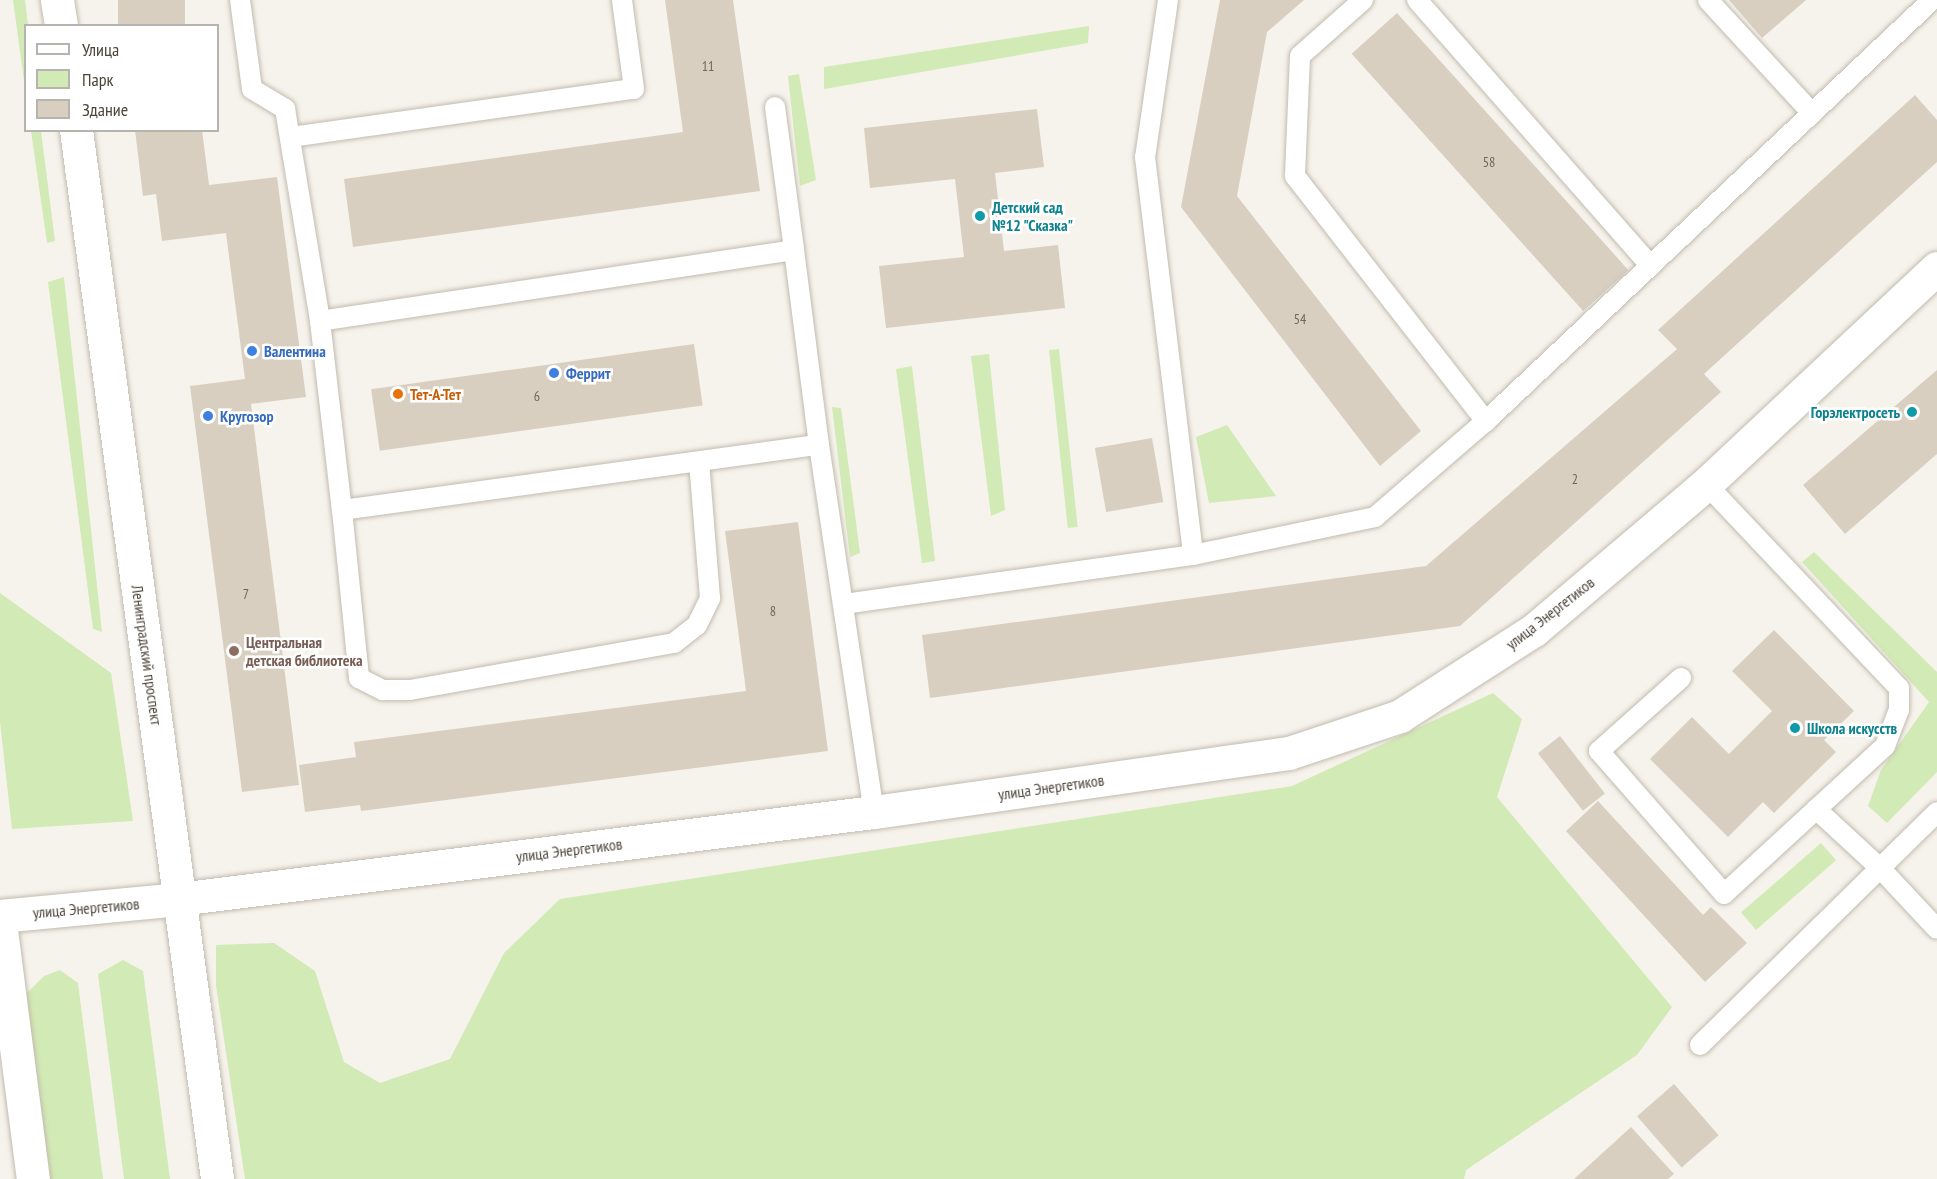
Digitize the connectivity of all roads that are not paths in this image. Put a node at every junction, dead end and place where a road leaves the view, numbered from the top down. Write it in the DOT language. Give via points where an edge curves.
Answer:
graph roads {
  1 [pos="57,0"];
  2 [pos="240,0"];
  3 [pos="622,0"];
  4 [pos="1168,0"];
  5 [pos="1363,0"];
  6 [pos="1417,0"];
  7 [pos="1708,0"];
  8 [pos="1932,0"];
  9 [pos="61,24"];
  10 [pos="775,107"];
  11 [pos="1812,113"];
  12 [pos="76,132"];
  13 [pos="291,137"];
  14 [pos="794,250"];
  15 [pos="1651,266"];
  16 [pos="1937,268"];
  17 [pos="320,321"];
  18 [pos="1486,421"];
  19 [pos="819,445"];
  20 [pos="699,462"];
  21 [pos="1706,484"];
  22 [pos="342,510"];
  23 [pos="1193,555"];
  24 [pos="844,604"];
  25 [pos="1681,678"];
  26 [pos="1816,809"];
  27 [pos="874,812"];
  28 [pos="1937,812"];
  29 [pos="1880,868"];
  30 [pos="179,899"];
  31 [pos="0,916"];
  32 [pos="0,922"];
  33 [pos="1937,929"];
  34 [pos="1700,1045"];
  35 [pos="33,1179"];
  36 [pos="217,1179"];
  1 -- 9 [label="street"];
  2 -- 13 [label="lane" via="252,89 285,109"];
  3 -- 13 [label="lane" via="634,89"];
  4 -- 23 [label="lane" via="1145,157"];
  5 -- 18 [label="lane" via="1300,56 1295,176"];
  6 -- 15 [label="lane"];
  7 -- 11 [label="lane"];
  8 -- 11 [label="lane"];
  10 -- 14 [label="lane"];
  11 -- 15 [label="lane"];
  12 -- 30 [label="street, Ленинградский проспект"];
  13 -- 17 [label="lane"];
  14 -- 17 [label="lane"];
  14 -- 19 [label="lane"];
  15 -- 18 [label="lane"];
  16 -- 21 [label="street, улица Энергетиков"];
  17 -- 22 [label="lane"];
  18 -- 23 [label="lane" via="1375,517"];
  19 -- 20 [label="lane"];
  19 -- 24 [label="lane"];
  20 -- 22 [label="lane"];
  20 -- 22 [label="lane" via="710,598 697,625 674,643 410,690 382,690 359,678"];
  21 -- 26 [label="lane" via="1899,688 1899,710 1885,746"];
  21 -- 27 [label="street, улица Энергетиков" via="1534,630 1400,716 1290,753"];
  23 -- 24 [label="lane"];
  24 -- 27 [label="lane"];
  25 -- 26 [label="lane" via="1599,751 1724,894"];
  26 -- 29 [label="lane"];
  27 -- 30 [label="street, улица Энергетиков"];
  28 -- 29 [label="lane"];
  29 -- 33 [label="lane"];
  29 -- 34 [label="lane"];
  30 -- 31 [label="street, улица Энергетиков"];
  30 -- 36 [label="street, Ленинградский проспект"];
  32 -- 35 [label="street"];
}
